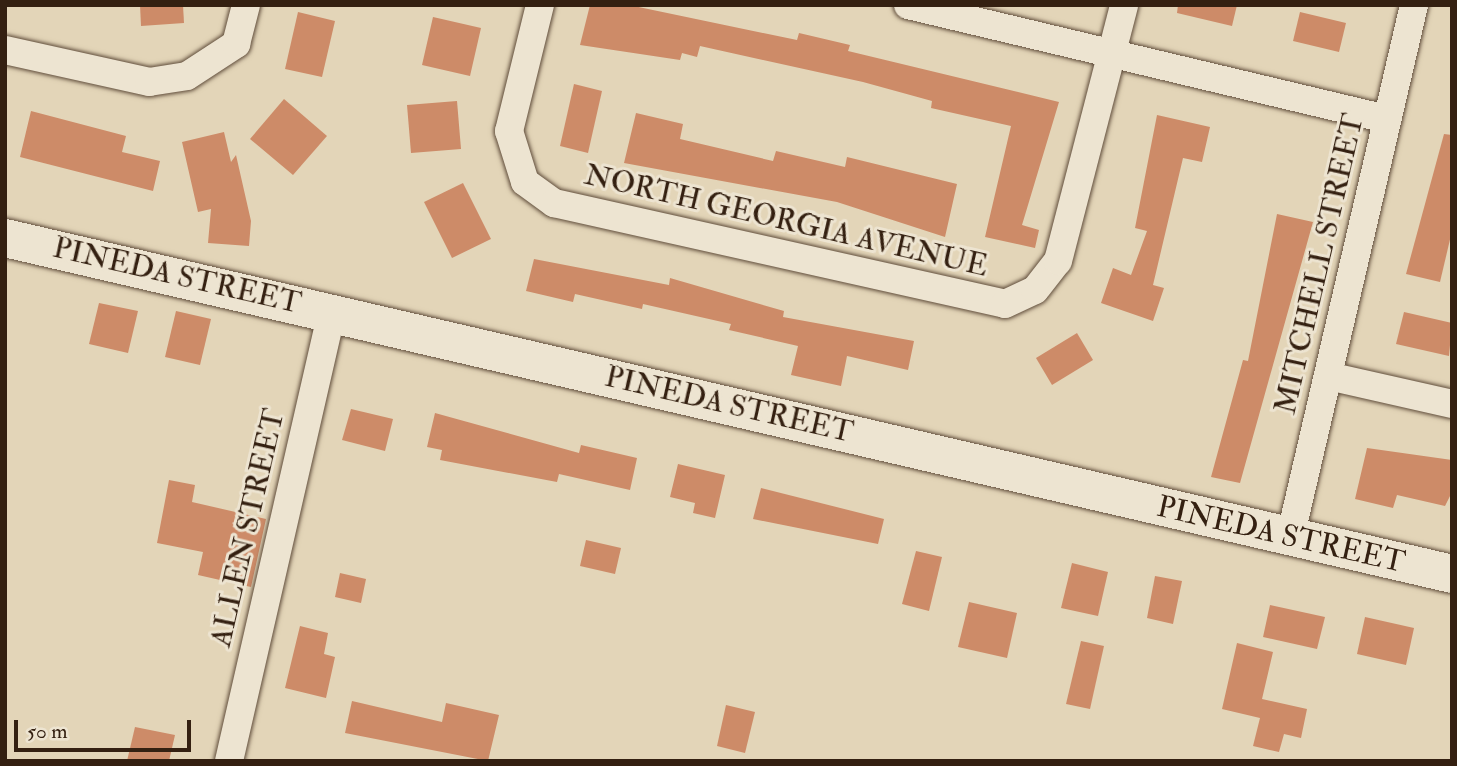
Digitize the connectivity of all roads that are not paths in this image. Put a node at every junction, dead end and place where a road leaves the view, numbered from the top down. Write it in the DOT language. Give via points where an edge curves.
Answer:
graph roads {
  1 [pos="246,5"];
  2 [pos="540,5"];
  3 [pos="908,5"];
  4 [pos="1124,5"];
  5 [pos="1414,5"];
  6 [pos="5,50"];
  7 [pos="1113,52"];
  8 [pos="1388,119"];
  9 [pos="5,238"];
  10 [pos="332,311"];
  11 [pos="1328,376"];
  12 [pos="1452,404"];
  13 [pos="1290,538"];
  14 [pos="1452,574"];
  15 [pos="229,761"];
  1 -- 6 [label="street" via="236,44 187,76 149,82"];
  2 -- 7 [label="street, NORTH GEORGIA AVENUE" via="509,131 525,182 554,202 1005,304 1035,290 1058,261"];
  3 -- 7 [label="street"];
  4 -- 7 [label="street"];
  5 -- 8 [label="street, MITCHELL STREET"];
  7 -- 8 [label="street"];
  8 -- 11 [label="street, MITCHELL STREET"];
  9 -- 10 [label="street, PINEDA STREET"];
  10 -- 13 [label="street, PINEDA STREET"];
  10 -- 15 [label="street, ALLEN STREET"];
  11 -- 12 [label="street"];
  11 -- 13 [label="street, MITCHELL STREET"];
  13 -- 14 [label="street, PINEDA STREET"];
}
